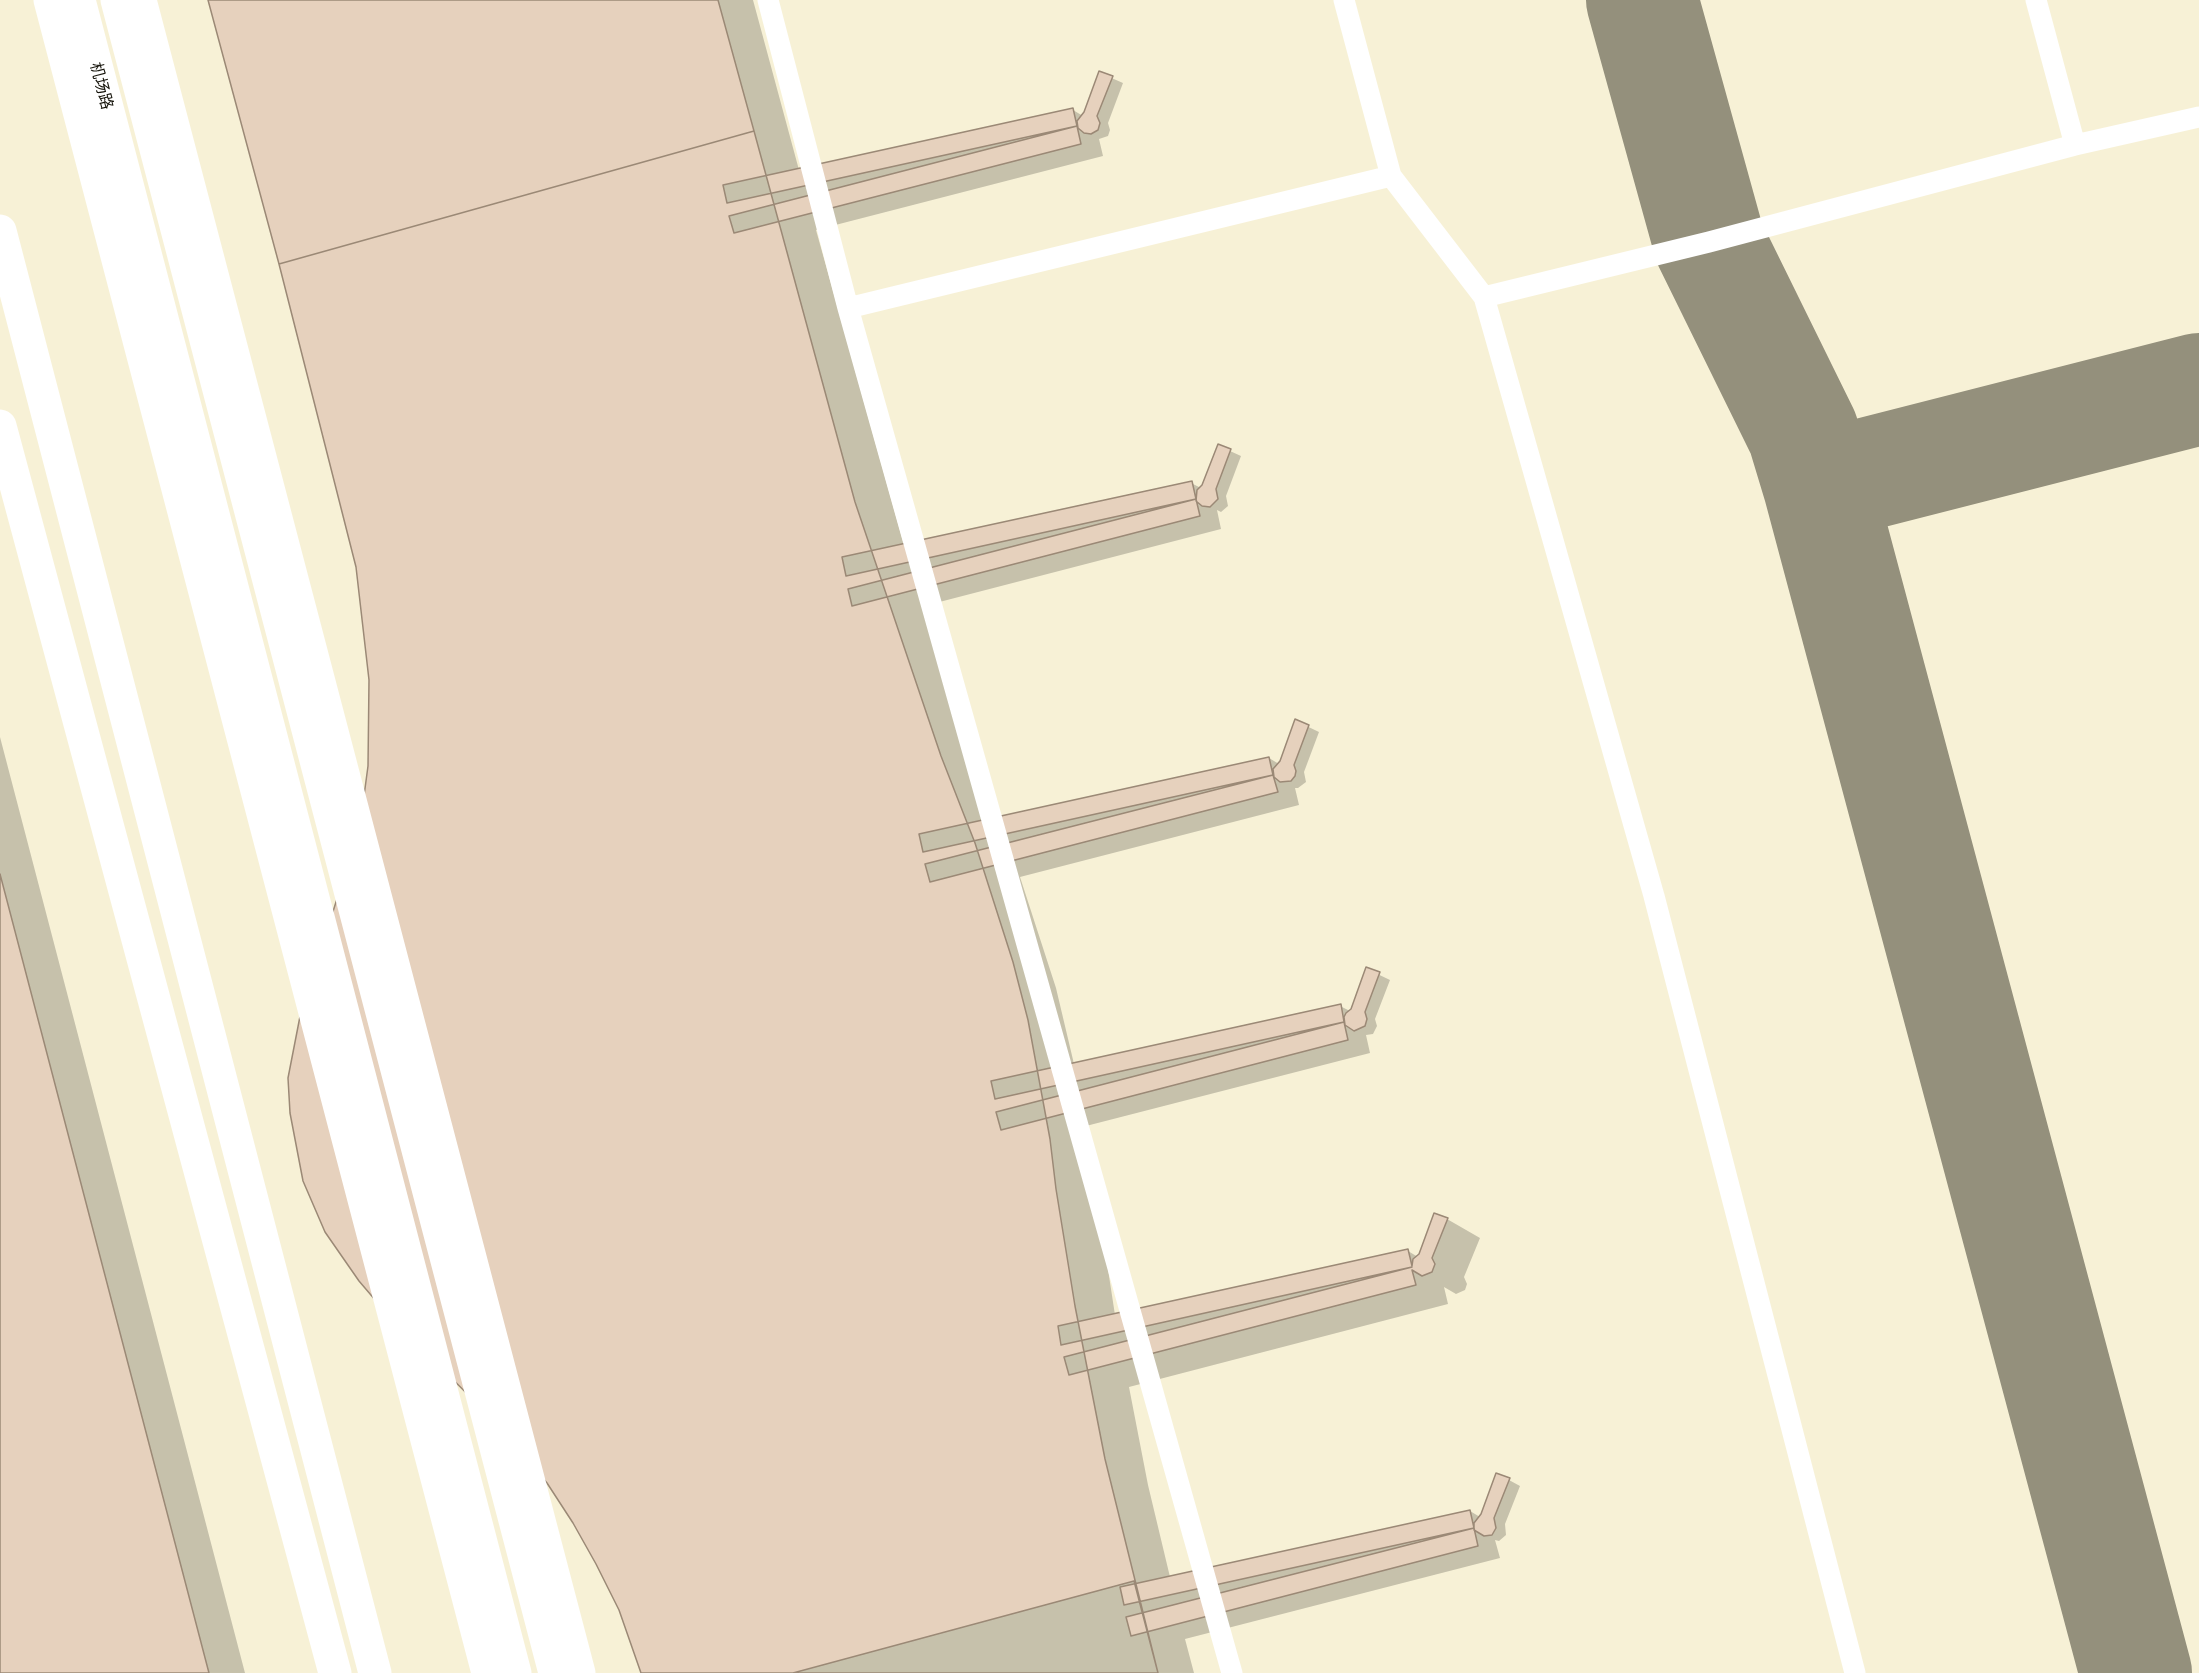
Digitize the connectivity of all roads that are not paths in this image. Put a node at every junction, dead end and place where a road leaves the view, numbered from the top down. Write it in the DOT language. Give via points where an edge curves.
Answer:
graph roads {
  1 [pos="50,0"];
  2 [pos="79,0"];
  3 [pos="117,0"];
  4 [pos="140,0"];
  5 [pos="768,0"];
  6 [pos="1344,0"];
  7 [pos="2036,0"];
  8 [pos="2199,117"];
  9 [pos="2075,145"];
  10 [pos="1391,176"];
  11 [pos="0,231"];
  12 [pos="1484,297"];
  13 [pos="848,308"];
  14 [pos="0,426"];
  15 [pos="335,1673"];
  16 [pos="375,1673"];
  17 [pos="488,1673"];
  18 [pos="515,1673"];
  19 [pos="555,1673"];
  20 [pos="579,1673"];
  21 [pos="1232,1673"];
  22 [pos="1855,1673"];
  1 -- 17 [label="street"];
  2 -- 18 [label="street, 机场路"];
  3 -- 19 [label="street"];
  4 -- 20 [label="street"];
  5 -- 13 [label="lane"];
  6 -- 10 [label="lane"];
  7 -- 9 [label="lane"];
  8 -- 9 [label="lane"];
  9 -- 12 [label="lane"];
  10 -- 12 [label="lane"];
  10 -- 13 [label="lane"];
  11 -- 16 [label="street"];
  12 -- 22 [label="lane" via="1654,896"];
  13 -- 21 [label="lane"];
  14 -- 15 [label="street"];
}
